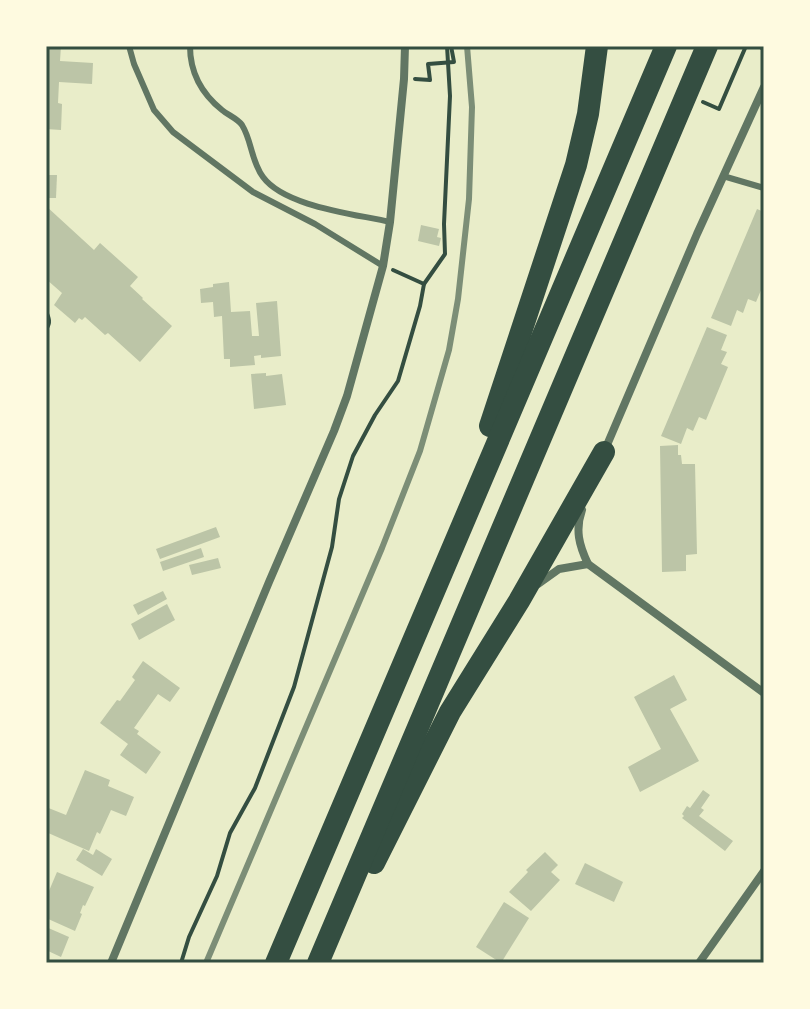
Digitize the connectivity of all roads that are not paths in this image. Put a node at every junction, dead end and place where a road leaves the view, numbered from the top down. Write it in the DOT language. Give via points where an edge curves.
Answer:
graph roads {
  1 [pos="129,46"];
  2 [pos="190,46"];
  3 [pos="405,46"];
  4 [pos="597,46"];
  5 [pos="666,46"];
  6 [pos="707,46"];
  7 [pos="764,87"];
  8 [pos="723,176"];
  9 [pos="764,188"];
  10 [pos="275,189"];
  11 [pos="269,200"];
  12 [pos="390,222"];
  13 [pos="383,266"];
  14 [pos="604,452"];
  15 [pos="588,564"];
  16 [pos="436,586"];
  17 [pos="519,601"];
  18 [pos="764,693"];
  19 [pos="764,871"];
  20 [pos="111,963"];
  21 [pos="276,963"];
  22 [pos="318,963"];
  23 [pos="324,963"];
  24 [pos="699,963"];
  1 -- 11 [label="lane" via="163,122"];
  2 -- 10 [label="lane" via="197,80 208,98 241,124 253,161"];
  3 -- 12 [label="street"];
  4 -- 16 [label="highway" via="576,165"];
  5 -- 16 [label="highway"];
  6 -- 22 [label="highway"];
  7 -- 8 [label="street"];
  8 -- 9 [label="lane"];
  8 -- 14 [label="street"];
  10 -- 11 [label="lane"];
  10 -- 12 [label="lane" via="332,211"];
  11 -- 13 [label="lane"];
  12 -- 13 [label="street"];
  13 -- 20 [label="street" via="334,431"];
  14 -- 15 [label="street" via="577,528"];
  14 -- 17 [label="highway"];
  15 -- 17 [label="street" via="553,572"];
  15 -- 18 [label="street"];
  16 -- 21 [label="highway"];
  17 -- 23 [label="highway" via="450,712"];
  19 -- 24 [label="street"];
}
